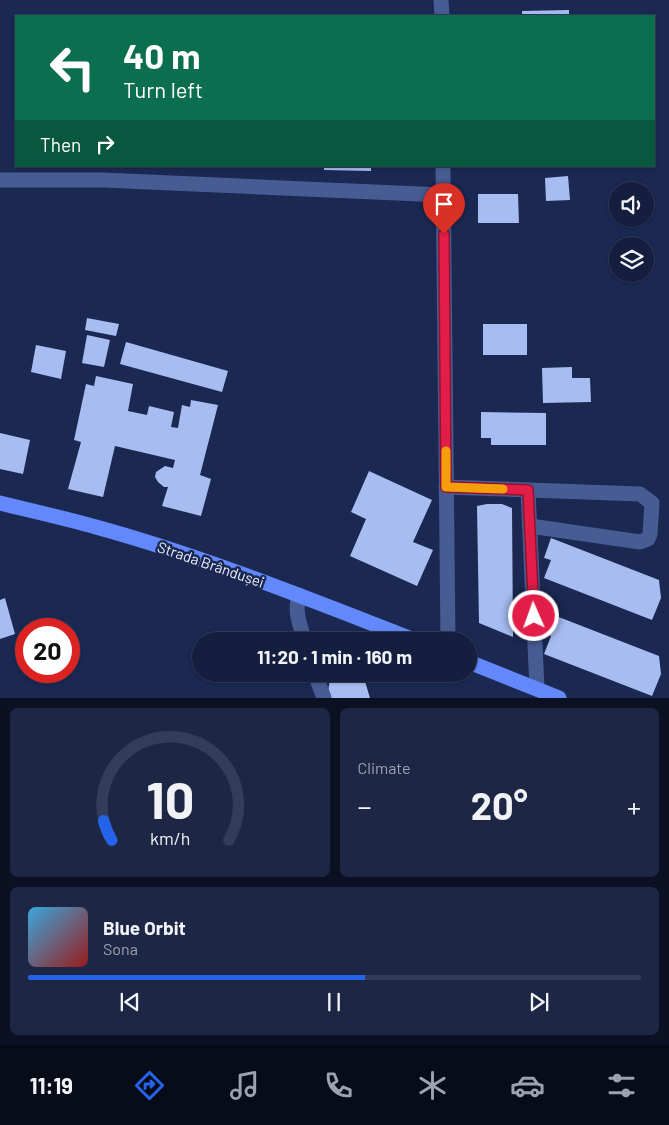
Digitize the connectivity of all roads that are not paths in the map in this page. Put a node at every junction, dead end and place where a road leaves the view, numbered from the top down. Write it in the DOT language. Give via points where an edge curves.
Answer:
graph roads {
  1 [pos="442,0"];
  2 [pos="442,15"];
  3 [pos="443,167"];
  4 [pos="0,180"];
  5 [pos="443,195"];
  6 [pos="446,487"];
  7 [pos="528,490"];
  8 [pos="0,503"];
  9 [pos="530,526"];
  10 [pos="299,595"];
  11 [pos="302,632"];
  12 [pos="394,632"];
  13 [pos="448,632"];
  14 [pos="477,665"];
  15 [pos="319,682"];
  16 [pos="537,689"];
  17 [pos="324,698"];
  18 [pos="559,698"];
  1 -- 2 [label="street"];
  3 -- 5 [label="street"];
  4 -- 5 [label="street" via="103,180"];
  5 -- 6 [label="street"];
  6 -- 7 [label="street"];
  6 -- 13 [label="street"];
  7 -- 9 [label="street"];
  7 -- 9 [label="street" via="640,494 652,503 650,534 648,540 640,542"];
  8 -- 10 [label="main road, Strada Brândușei" via="122,535"];
  9 -- 16 [label="street"];
  10 -- 11 [label="street" via="297,616"];
  10 -- 12 [label="main road, Strada Brândușei"];
  14 -- 16 [label="main road"];
  15 -- 17 [label="street"];
  16 -- 18 [label="main road"];
}
